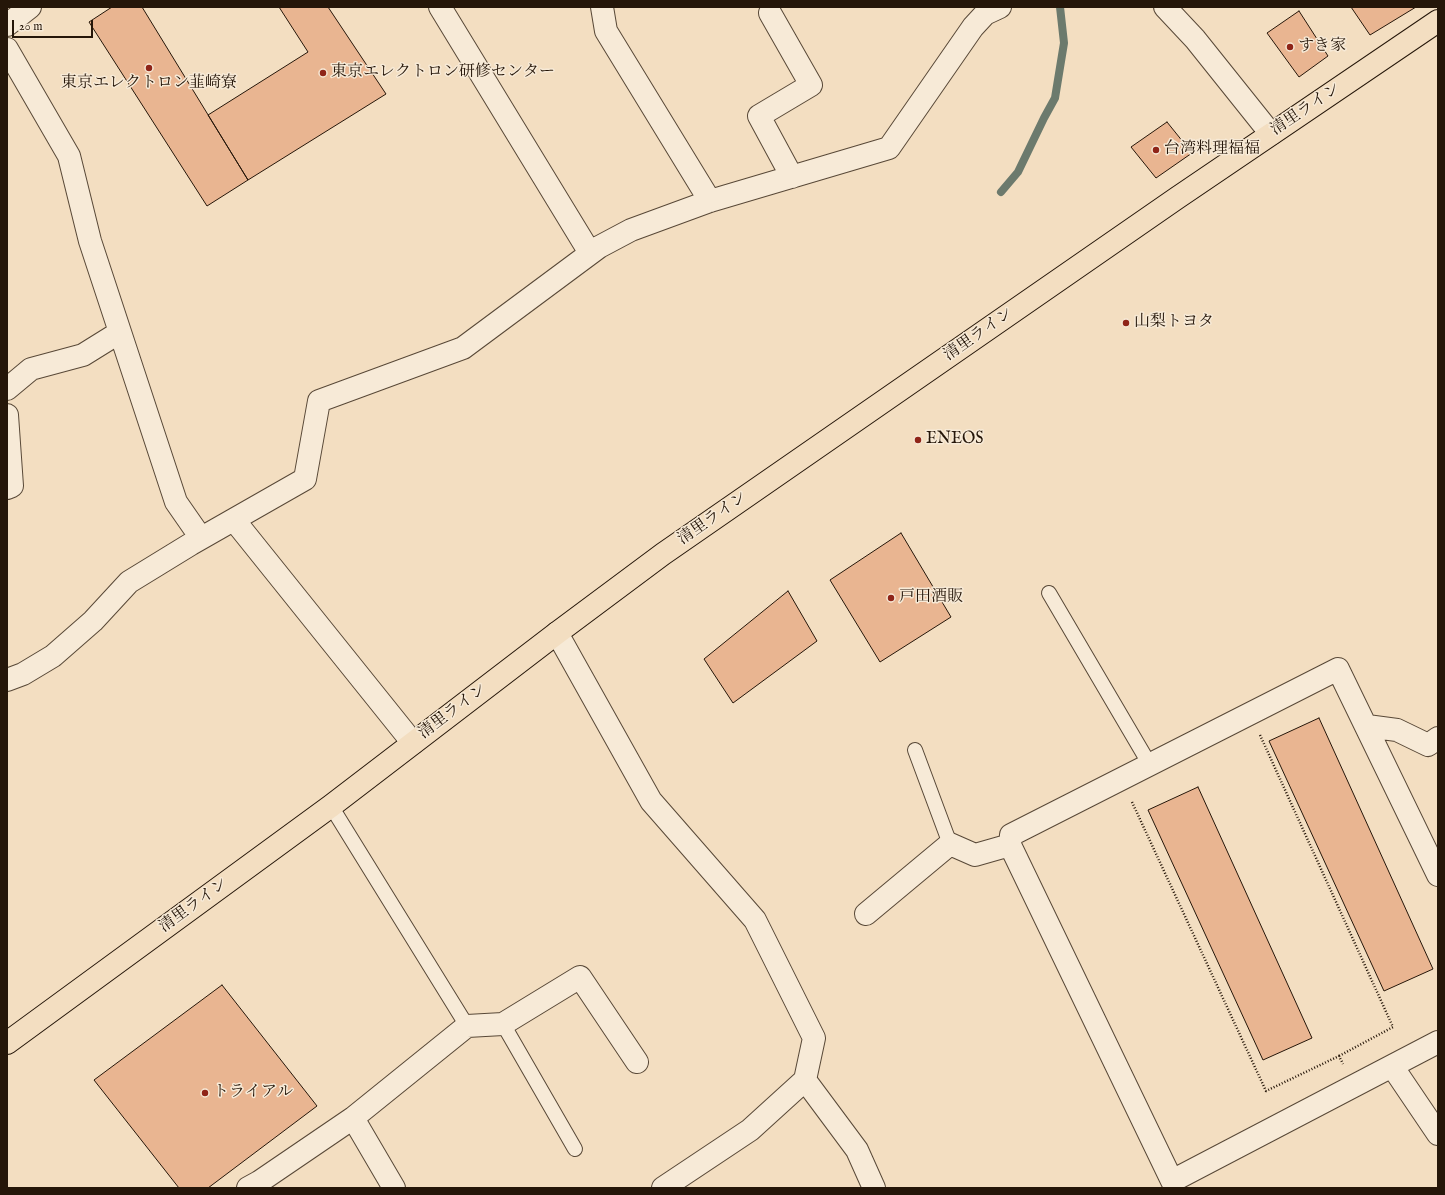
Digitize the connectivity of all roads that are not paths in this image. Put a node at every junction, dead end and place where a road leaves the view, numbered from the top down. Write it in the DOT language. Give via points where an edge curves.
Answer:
graph roads {
  1 [pos="30,7"];
  2 [pos="440,7"];
  3 [pos="602,7"];
  4 [pos="1000,7"];
  5 [pos="1165,7"];
  6 [pos="770,13"];
  7 [pos="1438,21"];
  8 [pos="7,25"];
  9 [pos="10,63"];
  10 [pos="1271,134"];
  11 [pos="792,177"];
  12 [pos="710,202"];
  13 [pos="590,253"];
  14 [pos="120,332"];
  15 [pos="7,389"];
  16 [pos="7,415"];
  17 [pos="7,488"];
  18 [pos="234,520"];
  19 [pos="201,538"];
  20 [pos="1049,593"];
  21 [pos="557,633"];
  22 [pos="7,680"];
  23 [pos="1367,726"];
  24 [pos="1438,738"];
  25 [pos="413,743"];
  26 [pos="915,750"];
  27 [pos="1150,765"];
  28 [pos="330,806"];
  29 [pos="950,844"];
  30 [pos="1010,845"];
  31 [pos="1438,875"];
  32 [pos="866,914"];
  33 [pos="503,1024"];
  34 [pos="467,1026"];
  35 [pos="1438,1042"];
  36 [pos="7,1043"];
  37 [pos="637,1062"];
  38 [pos="1392,1066"];
  39 [pos="805,1080"];
  40 [pos="353,1118"];
  41 [pos="1438,1134"];
  42 [pos="576,1149"];
  43 [pos="257,1186"];
  44 [pos="394,1188"];
  45 [pos="663,1188"];
  46 [pos="874,1188"];
  1 -- 8 [label="street"];
  2 -- 13 [label="street"];
  3 -- 12 [label="street" via="606,31"];
  4 -- 11 [label="street" via="985,14 973,27 889,148"];
  5 -- 10 [label="street" via="1195,39"];
  6 -- 11 [label="street" via="811,85 759,116"];
  7 -- 10 [label="highway, 清里ライン"];
  9 -- 14 [label="street" via="69,156 90,241"];
  10 -- 21 [label="highway, 清里ライン" via="663,554"];
  11 -- 12 [label="street"];
  12 -- 13 [label="street" via="631,230"];
  13 -- 18 [label="street" via="463,348 318,401 305,480"];
  14 -- 15 [label="street" via="83,355 31,369"];
  14 -- 19 [label="street" via="176,502"];
  16 -- 17 [label="street" via="12,486"];
  18 -- 19 [label="street"];
  18 -- 25 [label="street"];
  19 -- 22 [label="street" via="130,582 93,621 53,656 23,674"];
  20 -- 27 [label="lane"];
  21 -- 25 [label="highway, 清里ライン"];
  21 -- 39 [label="street" via="651,801 755,920 814,1038"];
  23 -- 24 [label="street" via="1397,730 1428,745"];
  23 -- 27 [label="street" via="1338,669"];
  23 -- 31 [label="street"];
  25 -- 28 [label="highway, 清里ライン"];
  26 -- 29 [label="lane"];
  27 -- 30 [label="street" via="1011,835"];
  28 -- 34 [label="lane"];
  28 -- 36 [label="highway, 清里ライン"];
  29 -- 30 [label="street" via="975,855"];
  29 -- 32 [label="street"];
  30 -- 38 [label="street" via="1172,1181"];
  33 -- 34 [label="street"];
  33 -- 37 [label="street" via="580,977"];
  33 -- 42 [label="lane"];
  34 -- 40 [label="street"];
  35 -- 38 [label="street"];
  38 -- 41 [label="street"];
  39 -- 45 [label="street" via="750,1130"];
  39 -- 46 [label="street" via="857,1150"];
  40 -- 43 [label="street"];
  40 -- 44 [label="street"];
}
